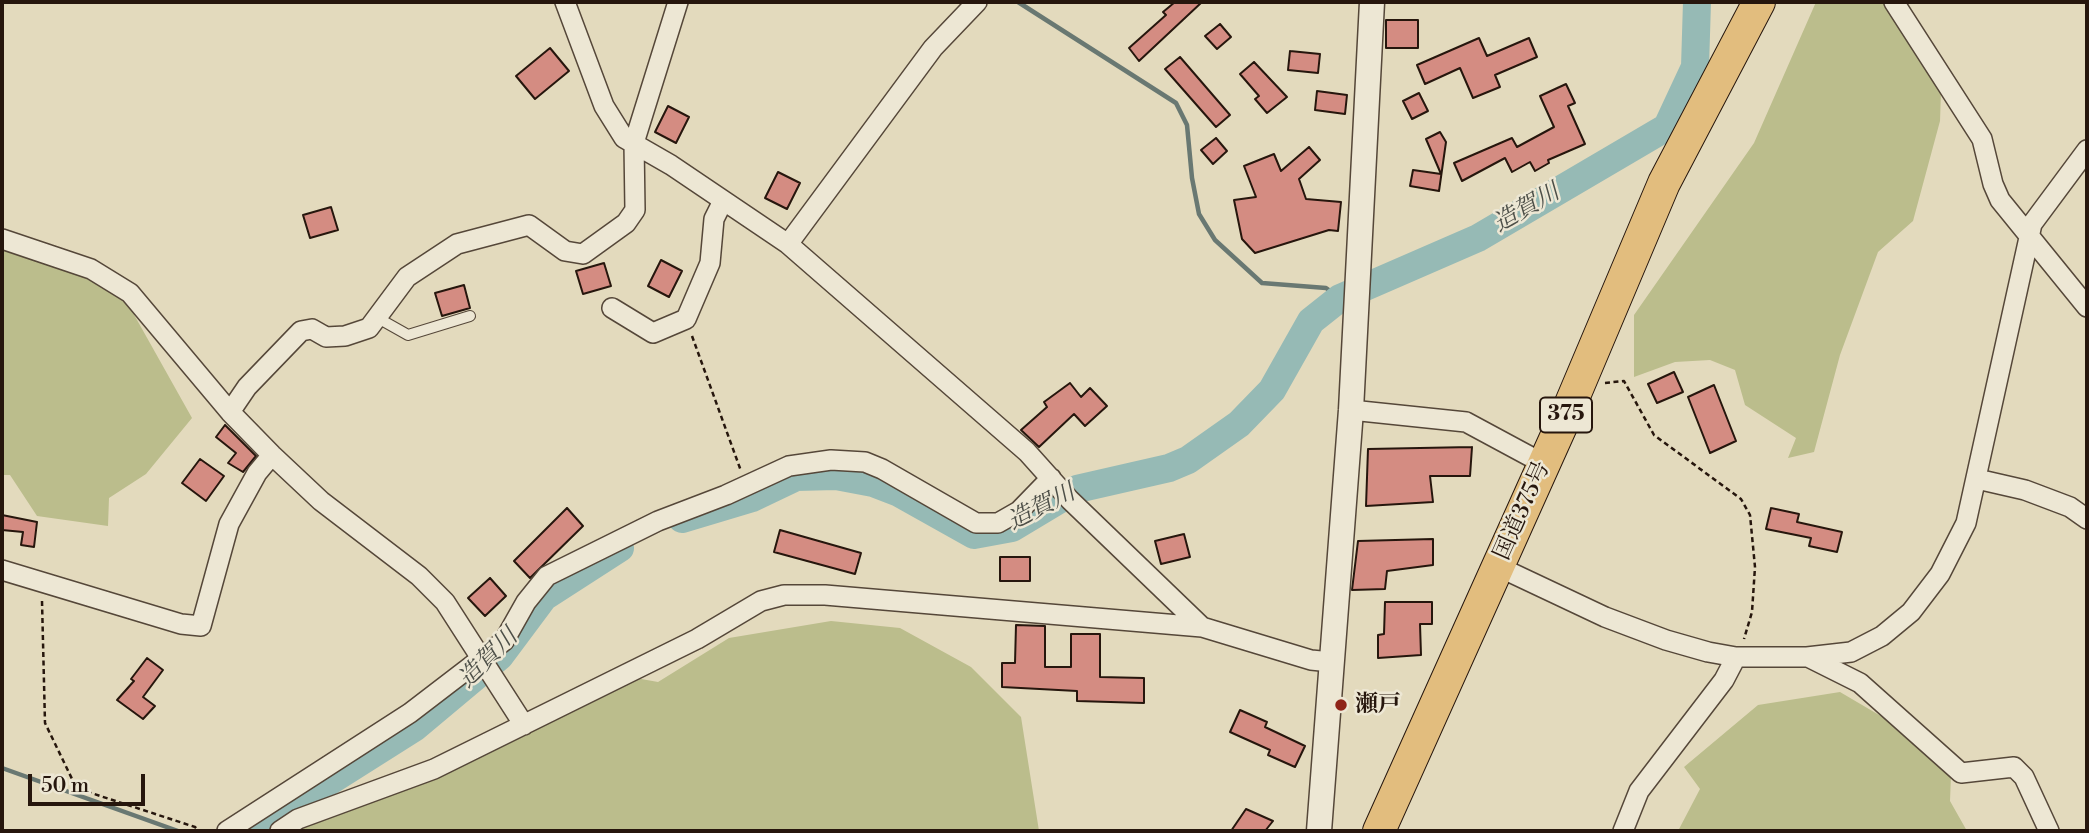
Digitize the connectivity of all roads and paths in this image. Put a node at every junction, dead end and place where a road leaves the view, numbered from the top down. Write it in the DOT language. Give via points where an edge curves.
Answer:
graph roads {
  1 [pos="565,2"];
  2 [pos="678,2"];
  3 [pos="977,2"];
  4 [pos="1372,2"];
  5 [pos="1759,2"];
  6 [pos="1894,2"];
  7 [pos="634,143"];
  8 [pos="2087,149"];
  9 [pos="723,201"];
  10 [pos="2,239"];
  11 [pos="2030,240"];
  12 [pos="788,244"];
  13 [pos="2087,307"];
  14 [pos="612,308"];
  15 [pos="470,316"];
  16 [pos="376,317"];
  17 [pos="686,319"];
  18 [pos="1578,384"];
  19 [pos="1351,410"];
  20 [pos="230,412"];
  21 [pos="272,455"];
  22 [pos="1545,464"];
  23 [pos="1977,479"];
  24 [pos="746,486"];
  25 [pos="1060,488"];
  26 [pos="2087,519"];
  27 [pos="1499,567"];
  28 [pos="2,569"];
  29 [pos="47,585"];
  30 [pos="1202,627"];
  31 [pos="1736,657"];
  32 [pos="1807,657"];
  33 [pos="1331,662"];
  34 [pos="486,666"];
  35 [pos="524,726"];
  36 [pos="199,831"];
  37 [pos="227,831"];
  38 [pos="280,831"];
  39 [pos="1318,831"];
  40 [pos="1379,831"];
  41 [pos="1623,831"];
  42 [pos="2049,831"];
  1 -- 7 [label="street" via="604,106 624,138"];
  2 -- 7 [label="street"];
  3 -- 12 [label="street" via="933,48"];
  4 -- 19 [label="street"];
  5 -- 18 [label="highway, 国道375号 / 375" via="1664,183"];
  6 -- 11 [label="street" via="1966,109 1982,139 2000,200"];
  7 -- 9 [label="street"];
  7 -- 16 [label="street" via="635,210 626,223 583,254 565,251 529,225 457,244 407,278"];
  8 -- 11 [label="street" via="2032,224"];
  9 -- 12 [label="street"];
  9 -- 17 [label="street" via="714,219 710,263"];
  10 -- 20 [label="street" via="91,269 130,293"];
  11 -- 13 [label="street"];
  11 -- 23 [label="street"];
  12 -- 25 [label="street" via="1027,452"];
  14 -- 17 [label="street" via="653,332"];
  15 -- 16 [label="lane" via="408,335"];
  16 -- 20 [label="street" via="369,328 345,336 326,338 312,329 301,331 247,387"];
  17 -- 24 [label="path"];
  18 -- 22 [label="highway, 国道375号 / 375"];
  18 -- 31 [label="path" via="1624,381 1654,435 1741,499 1749,515 1755,567 1752,612"];
  19 -- 22 [label="street" via="1466,422"];
  19 -- 33 [label="street"];
  20 -- 21 [label="street"];
  21 -- 29 [label="street" via="229,524 201,626"];
  21 -- 34 [label="street" via="321,501 419,576 444,602"];
  22 -- 27 [label="highway, 国道375号 / 375"];
  23 -- 26 [label="street" via="2025,490 2070,507"];
  23 -- 32 [label="street" via="1966,523 1940,574 1911,612 1882,636 1851,652"];
  24 -- 25 [label="street" via="789,466 831,460 865,462 976,523 998,523"];
  24 -- 34 [label="street" via="658,521 547,576"];
  25 -- 30 [label="street"];
  27 -- 31 [label="street" via="1605,617 1666,640"];
  27 -- 40 [label="highway, 国道375号 / 375"];
  28 -- 29 [label="street"];
  29 -- 36 [label="path" via="41,603 45,723 74,783 85,791"];
  30 -- 33 [label="street"];
  30 -- 35 [label="street" via="783,595 761,601 697,639"];
  31 -- 32 [label="street"];
  31 -- 41 [label="street" via="1712,698 1639,792"];
  32 -- 42 [label="street" via="1860,683 1961,773 2014,767 2024,777"];
  33 -- 39 [label="street"];
  34 -- 35 [label="street"];
  34 -- 37 [label="street"];
  35 -- 38 [label="street" via="433,769 298,819"];
}
